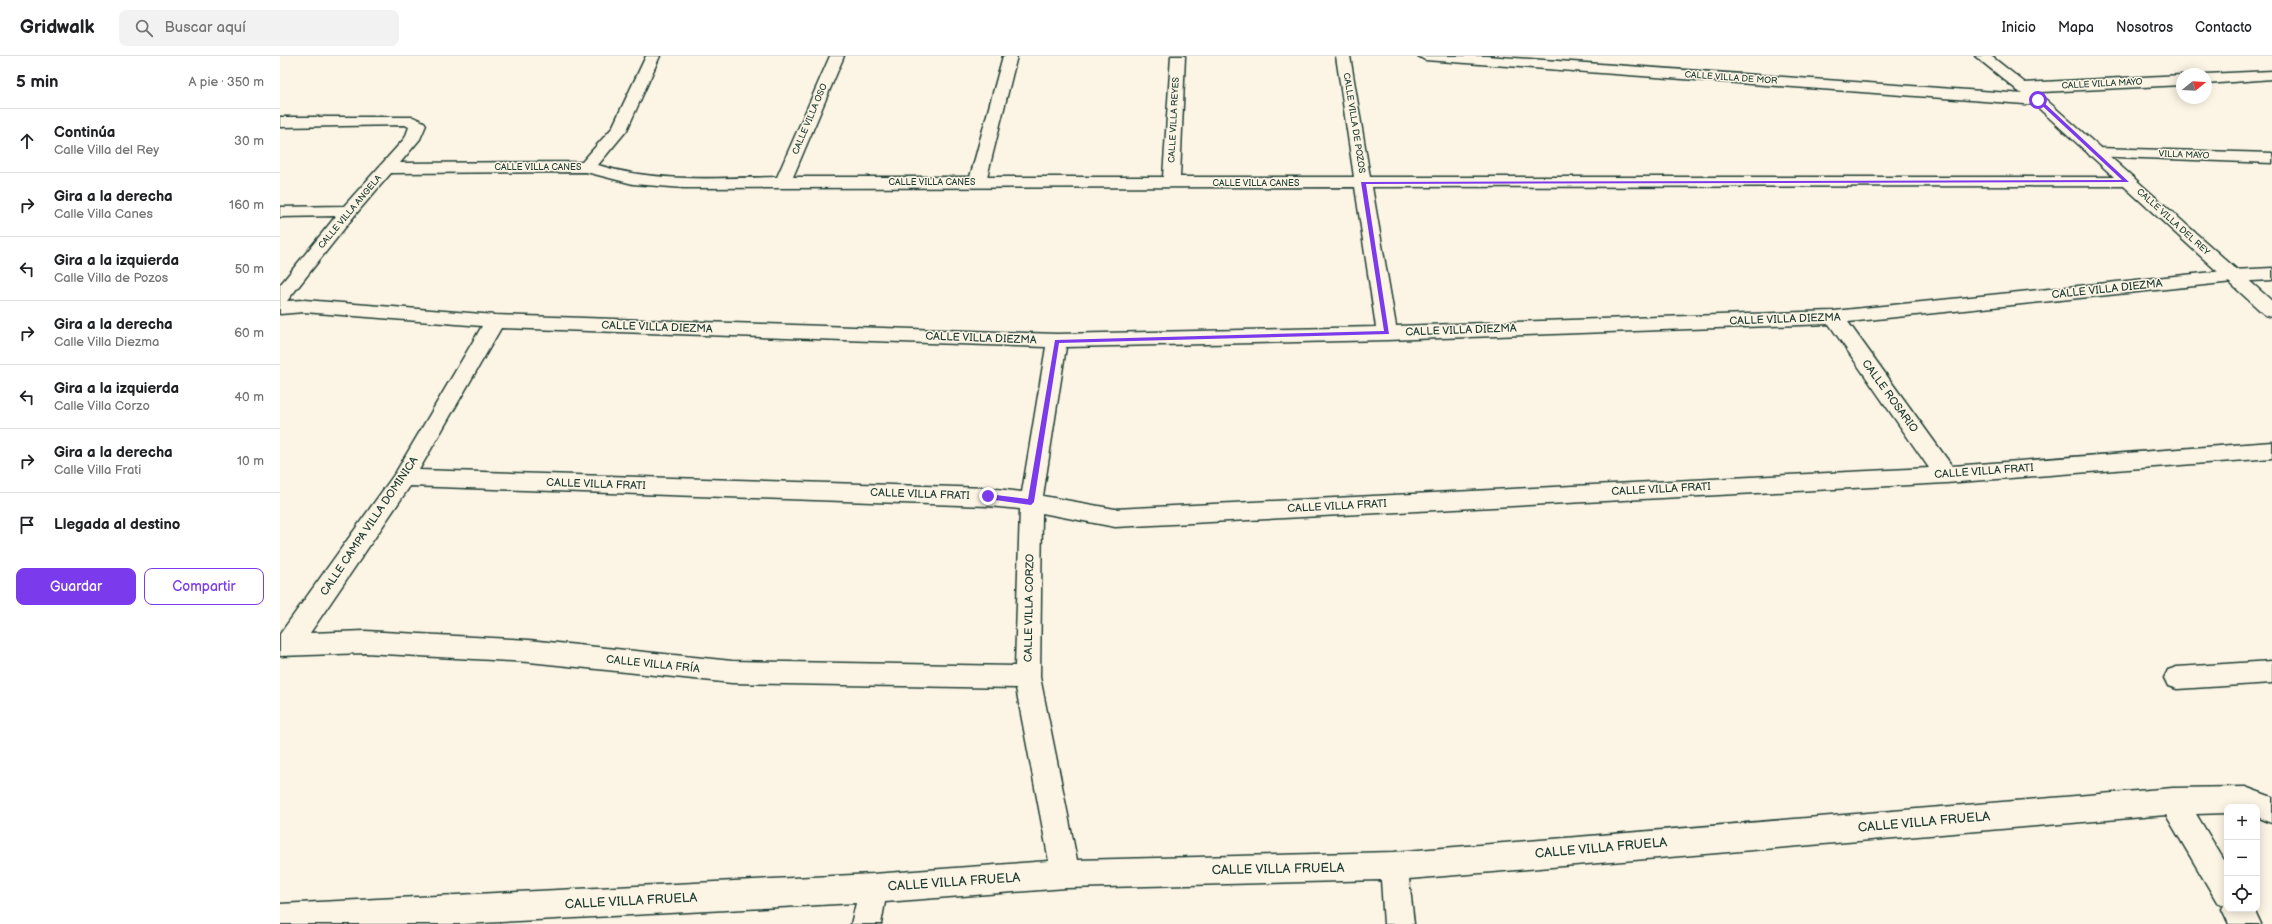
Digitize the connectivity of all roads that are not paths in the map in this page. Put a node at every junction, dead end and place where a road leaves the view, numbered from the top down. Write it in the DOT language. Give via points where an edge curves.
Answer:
graph roads {
  1 [pos="653,56"];
  2 [pos="837,56"];
  3 [pos="1010,56"];
  4 [pos="1178,56"];
  5 [pos="1343,56"];
  6 [pos="1425,56"];
  7 [pos="1982,56"];
  8 [pos="2272,75"];
  9 [pos="2212,79"];
  10 [pos="2176,80"];
  11 [pos="2023,88"];
  12 [pos="2038,100"];
  13 [pos="280,122"];
  14 [pos="2096,153"];
  15 [pos="2272,158"];
  16 [pos="587,167"];
  17 [pos="386,168"];
  18 [pos="2127,181"];
  19 [pos="783,182"];
  20 [pos="977,182"];
  21 [pos="1171,183"];
  22 [pos="1363,183"];
  23 [pos="348,211"];
  24 [pos="280,212"];
  25 [pos="2272,274"];
  26 [pos="2233,276"];
  27 [pos="280,298"];
  28 [pos="280,308"];
  29 [pos="2272,311"];
  30 [pos="1834,317"];
  31 [pos="495,321"];
  32 [pos="1387,332"];
  33 [pos="1057,341"];
  34 [pos="2272,450"];
  35 [pos="1946,475"];
  36 [pos="404,478"];
  37 [pos="1031,502"];
  38 [pos="284,645"];
  39 [pos="2272,672"];
  40 [pos="1027,677"];
  41 [pos="2177,678"];
  42 [pos="2173,801"];
  43 [pos="2272,810"];
  44 [pos="1394,866"];
  45 [pos="1066,874"];
  46 [pos="2224,887"];
  47 [pos="873,888"];
  48 [pos="2239,912"];
  49 [pos="490,916"];
  50 [pos="280,919"];
  51 [pos="866,924"];
  52 [pos="1399,924"];
  53 [pos="2246,924"];
  1 -- 16 [label="street" via="619,130"];
  2 -- 19 [label="street, CALLE VILLA OSO"];
  3 -- 20 [label="street"];
  4 -- 21 [label="street, CALLE VILLA REYES"];
  5 -- 22 [label="street, CALLE VILLA DE POZOS"];
  6 -- 12 [label="street, CALLE VILLA DE MOR"];
  7 -- 11 [label="street, CALLE VILLA DEL REY"];
  8 -- 9 [label="street"];
  10 -- 11 [label="street, CALLE VILLA MAYO"];
  11 -- 12 [label="street, CALLE VILLA DEL REY"];
  12 -- 14 [label="street, CALLE VILLA DEL REY"];
  13 -- 17 [label="street, CALLE VILLA ANGELA" via="407,120 418,125 412,139"];
  14 -- 15 [label="street, VILLA MAYO"];
  14 -- 18 [label="street, CALLE VILLA DEL REY"];
  16 -- 17 [label="street, CALLE VILLA CANES"];
  16 -- 19 [label="street, CALLE VILLA CANES" via="607,175 642,180"];
  17 -- 23 [label="street, CALLE VILLA ANGELA"];
  18 -- 22 [label="street, CALLE VILLA CANES"];
  18 -- 26 [label="street, CALLE VILLA DEL REY"];
  19 -- 20 [label="street, CALLE VILLA CANES"];
  20 -- 21 [label="street, CALLE VILLA CANES"];
  21 -- 22 [label="street, CALLE VILLA CANES"];
  22 -- 32 [label="street, CALLE VILLA DE POZOS"];
  23 -- 24 [label="street"];
  23 -- 27 [label="street, CALLE VILLA ANGELA"];
  25 -- 26 [label="street, CALLE VILLA DIEZMA"];
  26 -- 29 [label="street, CALLE VILLA DEL REY"];
  26 -- 30 [label="street, CALLE VILLA DIEZMA"];
  28 -- 31 [label="street, CALLE VILLA DIEZMA" via="304,306"];
  30 -- 32 [label="street, CALLE VILLA DIEZMA"];
  30 -- 35 [label="street, CALLE ROSARIO"];
  31 -- 33 [label="street, CALLE VILLA DIEZMA"];
  31 -- 36 [label="street, CALLE CAMPA VILLA DOMINICA"];
  32 -- 33 [label="street, CALLE VILLA DIEZMA"];
  33 -- 37 [label="street, CALLE VILLA CORZO"];
  34 -- 35 [label="street, CALLE VILLA FRATI"];
  35 -- 37 [label="street, CALLE VILLA FRATI" via="1115,518"];
  36 -- 37 [label="street, CALLE VILLA FRATI" via="988,496"];
  36 -- 38 [label="street, CALLE CAMPA VILLA DOMINICA"];
  37 -- 40 [label="street, CALLE VILLA CORZO"];
  38 -- 40 [label="street, CALLE VILLA FRÍA" via="365,642 529,651 732,672"];
  39 -- 41 [label="street"];
  40 -- 45 [label="street, CALLE VILLA CORZO"];
  42 -- 43 [label="street, CALLE VILLA FRUELA" via="2245,800"];
  42 -- 44 [label="street, CALLE VILLA FRUELA"];
  42 -- 46 [label="street"];
  44 -- 45 [label="street, CALLE VILLA FRUELA"];
  44 -- 52 [label="street"];
  45 -- 47 [label="street, CALLE VILLA FRUELA"];
  47 -- 49 [label="street, CALLE VILLA FRUELA"];
  47 -- 51 [label="street"];
  48 -- 53 [label="street"];
  49 -- 50 [label="street, CALLE VILLA FRUELA"];
}
